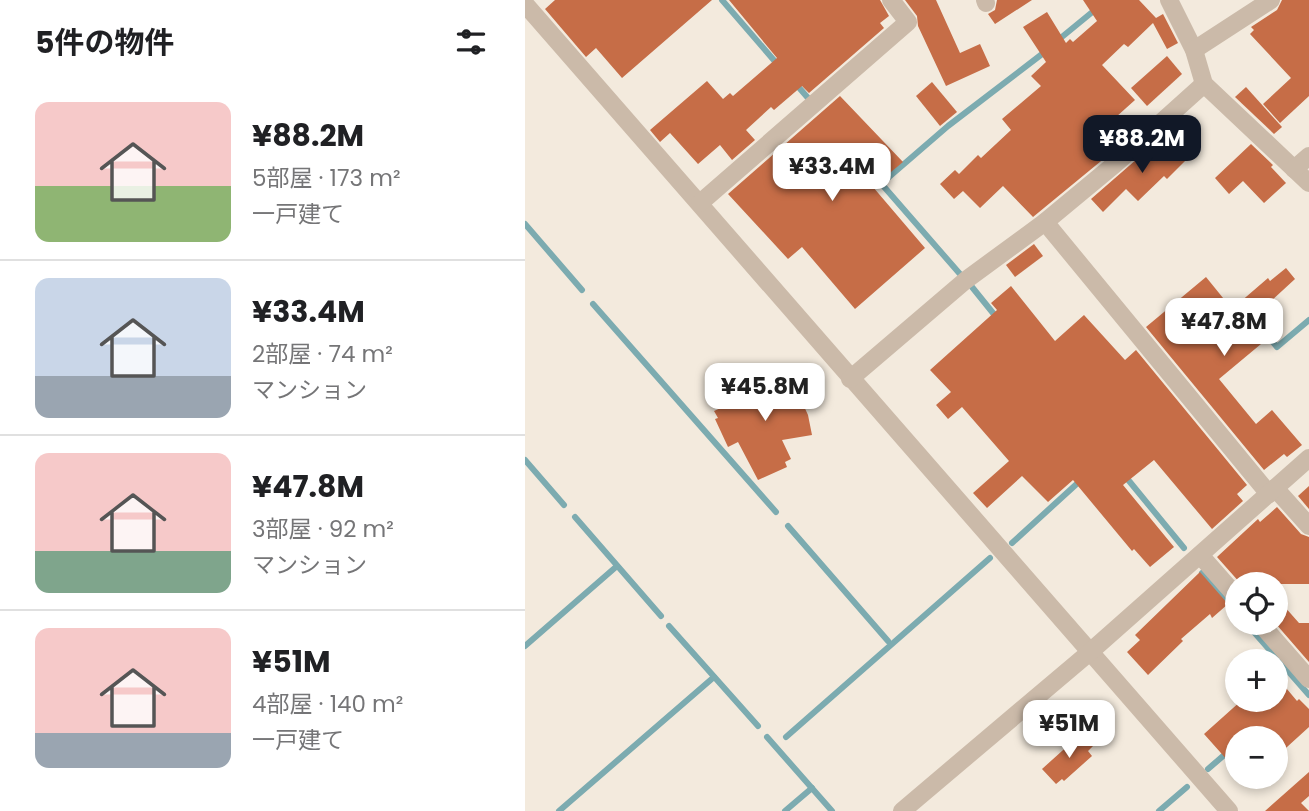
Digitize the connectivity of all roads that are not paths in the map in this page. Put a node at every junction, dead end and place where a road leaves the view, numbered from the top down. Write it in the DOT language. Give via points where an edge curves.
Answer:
graph roads {
  1 [pos="891,0"];
  2 [pos="1169,0"];
  3 [pos="1271,0"];
  4 [pos="525,4"];
  5 [pos="1194,50"];
  6 [pos="1204,84"];
  7 [pos="1309,156"];
  8 [pos="1294,169"];
  9 [pos="1309,183"];
  10 [pos="699,203"];
  11 [pos="1045,222"];
  12 [pos="850,379"];
  13 [pos="1309,458"];
  14 [pos="1272,491"];
  15 [pos="1309,526"];
  16 [pos="1200,555"];
  17 [pos="1225,583"];
  18 [pos="1270,635"];
  19 [pos="1090,652"];
  20 [pos="1309,679"];
  21 [pos="902,811"];
  22 [pos="1229,811"];
  1 -- 10 [label="street" via="908,22"];
  2 -- 5 [label="street"];
  3 -- 5 [label="street"];
  4 -- 10 [label="street"];
  5 -- 6 [label="street"];
  6 -- 8 [label="street"];
  6 -- 11 [label="street"];
  7 -- 8 [label="street"];
  8 -- 9 [label="street"];
  10 -- 12 [label="street"];
  11 -- 12 [label="street" via="966,280"];
  11 -- 14 [label="street"];
  12 -- 19 [label="street"];
  13 -- 14 [label="street"];
  14 -- 15 [label="street"];
  14 -- 16 [label="street"];
  16 -- 17 [label="street"];
  16 -- 19 [label="street"];
  18 -- 20 [label="street"];
  19 -- 21 [label="street"];
  19 -- 22 [label="street"];
}
